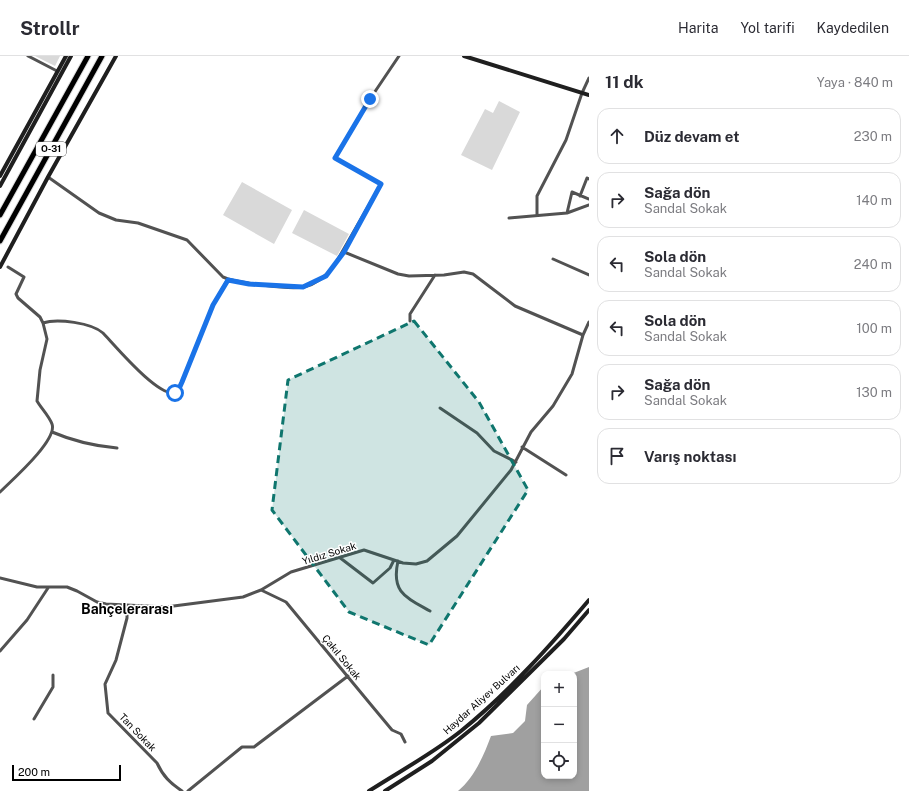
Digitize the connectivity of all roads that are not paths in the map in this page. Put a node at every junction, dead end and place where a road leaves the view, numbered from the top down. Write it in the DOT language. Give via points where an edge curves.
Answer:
graph roads {
  1 [pos="28,56"];
  2 [pos="66,56"];
  3 [pos="71,56"];
  4 [pos="88,56"];
  5 [pos="102,56"];
  6 [pos="116,56"];
  7 [pos="399,56"];
  8 [pos="464,56"];
  9 [pos="57,72"];
  10 [pos="589,78"];
  11 [pos="582,93"];
  12 [pos="589,96"];
  13 [pos="0,176"];
  14 [pos="48,177"];
  15 [pos="589,179"];
  16 [pos="0,186"];
  17 [pos="580,196"];
  18 [pos="589,199"];
  19 [pos="589,205"];
  20 [pos="567,212"];
  21 [pos="0,215"];
  22 [pos="537,215"];
  23 [pos="509,218"];
  24 [pos="0,241"];
  25 [pos="344,252"];
  26 [pos="553,259"];
  27 [pos="0,267"];
  28 [pos="8,267"];
  29 [pos="435,275"];
  30 [pos="589,275"];
  31 [pos="228,280"];
  32 [pos="410,321"];
  33 [pos="589,322"];
  34 [pos="44,323"];
  35 [pos="583,335"];
  36 [pos="440,408"];
  37 [pos="52,432"];
  38 [pos="522,447"];
  39 [pos="117,448"];
  40 [pos="516,462"];
  41 [pos="566,475"];
  42 [pos="0,492"];
  43 [pos="339,557"];
  44 [pos="396,560"];
  45 [pos="0,578"];
  46 [pos="48,588"];
  47 [pos="261,590"];
  48 [pos="589,600"];
  49 [pos="127,606"];
  50 [pos="589,610"];
  51 [pos="430,611"];
  52 [pos="0,651"];
  53 [pos="53,675"];
  54 [pos="348,676"];
  55 [pos="34,719"];
  56 [pos="405,742"];
  57 [pos="182,791"];
  58 [pos="188,791"];
  59 [pos="369,791"];
  60 [pos="385,791"];
  1 -- 9 [label="street"];
  2 -- 9 [label="main road"];
  3 -- 16 [label="main road"];
  4 -- 21 [label="highway, O-31"];
  5 -- 24 [label="highway, O-31"];
  6 -- 14 [label="main road"];
  7 -- 25 [label="street" via="335,158 381,184"];
  8 -- 11 [label="main road"];
  9 -- 13 [label="main road"];
  10 -- 11 [label="street"];
  11 -- 12 [label="main road"];
  11 -- 22 [label="street" via="566,140 537,196"];
  14 -- 27 [label="main road"];
  14 -- 31 [label="street" via="99,213 187,240"];
  15 -- 17 [label="street" via="587,178"];
  17 -- 18 [label="street"];
  17 -- 20 [label="street" via="572,192"];
  19 -- 20 [label="street"];
  20 -- 22 [label="street"];
  22 -- 23 [label="street"];
  25 -- 29 [label="street" via="398,274"];
  25 -- 31 [label="street" via="326,276 303,287 249,284"];
  26 -- 30 [label="street"];
  28 -- 34 [label="street" via="24,277 16,294 18,298"];
  29 -- 32 [label="street" via="410,314"];
  29 -- 35 [label="street" via="464,272 473,274 515,306"];
  31 -- 34 [label="street" via="213,305 182,382 175,393 169,392 140,373 103,333 92,326 54,321"];
  33 -- 35 [label="street, Yıldız Sokak"];
  34 -- 37 [label="street" via="47,339 37,401 52,424"];
  35 -- 38 [label="street, Yıldız Sokak" via="572,374 553,406"];
  36 -- 40 [label="street" via="477,433 494,451"];
  37 -- 39 [label="street" via="70,440"];
  37 -- 42 [label="street" via="44,446"];
  38 -- 40 [label="street, Yıldız Sokak"];
  38 -- 41 [label="street"];
  40 -- 44 [label="street, Yıldız Sokak" via="486,498 471,521 435,555 416,564"];
  43 -- 44 [label="street, Yıldız Sokak" via="364,550"];
  43 -- 44 [label="street" via="373,583"];
  43 -- 47 [label="street, Yıldız Sokak" via="291,572"];
  44 -- 51 [label="street" via="397,586 406,598"];
  45 -- 46 [label="street, Yıldız Sokak" via="28,586"];
  46 -- 49 [label="street, Yıldız Sokak" via="66,587 97,602"];
  46 -- 52 [label="street" via="27,620"];
  47 -- 49 [label="street, Yıldız Sokak" via="243,597 180,606"];
  47 -- 54 [label="street, Çakıl Sokak" via="286,602"];
  48 -- 59 [label="main road, Haydar Aliyev Bulvarı" via="540,654 462,730 422,759"];
  49 -- 57 [label="street, Tan Sokak" via="116,660 105,684 108,713 157,763 161,774"];
  50 -- 60 [label="main road, Haydar Aliyev Bulvarı" via="564,639 479,723 432,761"];
  53 -- 55 [label="street" via="53,687"];
  54 -- 56 [label="street, Çakıl Sokak" via="392,730 401,734"];
  54 -- 58 [label="street" via="254,747 242,747"];
}
